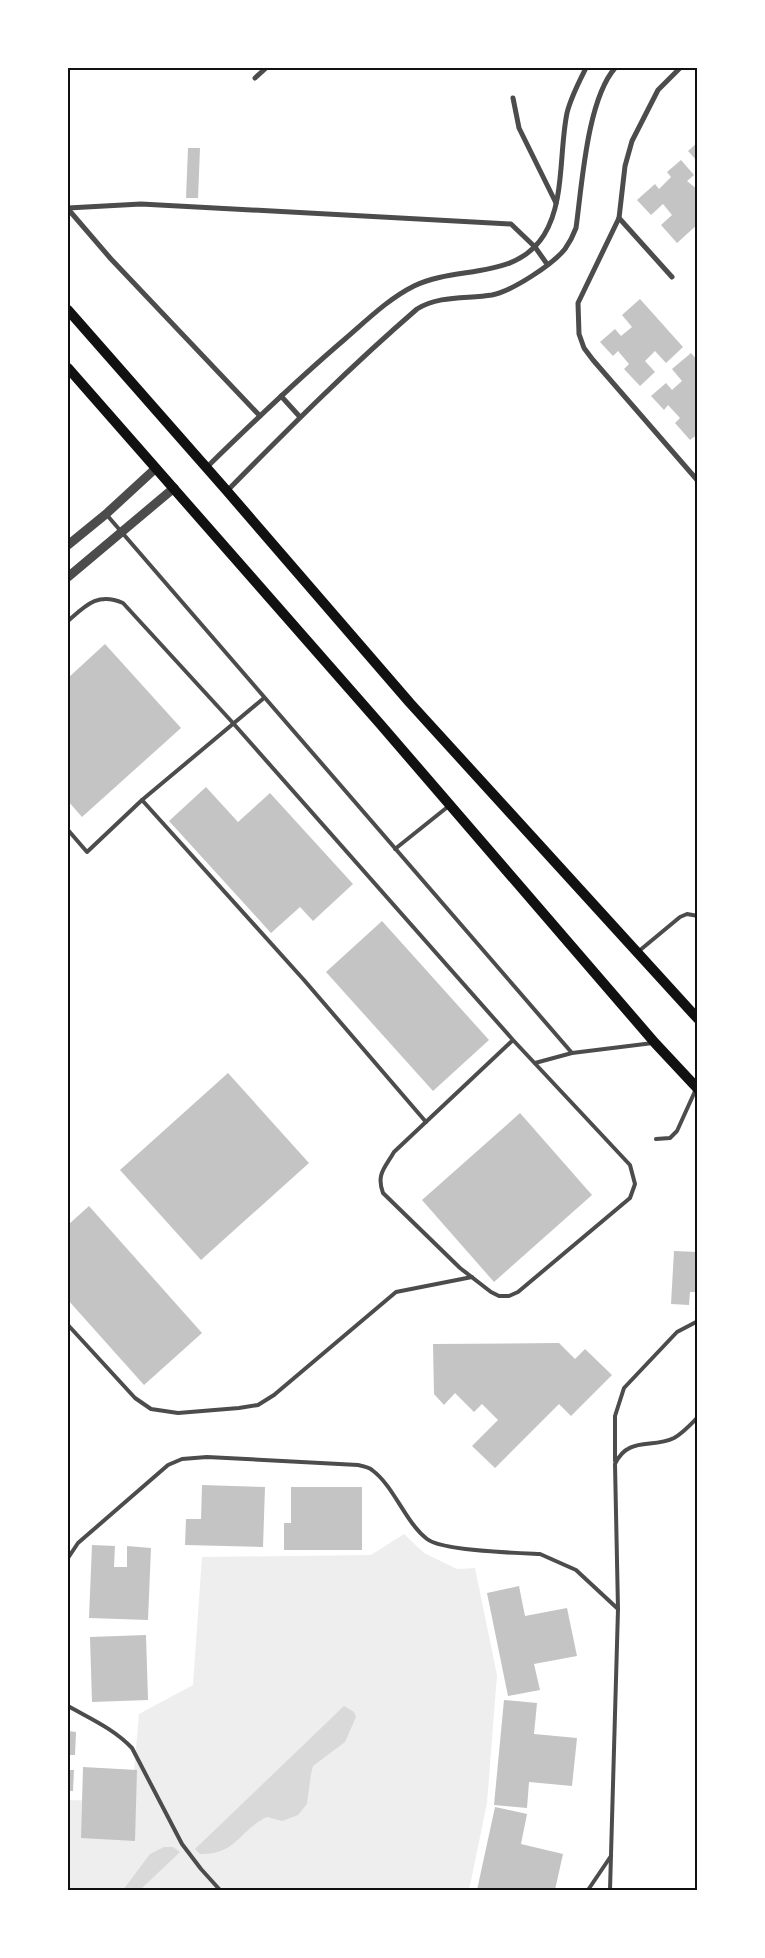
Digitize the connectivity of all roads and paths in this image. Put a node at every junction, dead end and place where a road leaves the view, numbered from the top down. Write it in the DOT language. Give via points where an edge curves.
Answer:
graph roads {
  1 [pos="266,68"];
  2 [pos="586,68"];
  3 [pos="615,68"];
  4 [pos="680,68"];
  5 [pos="254,78"];
  6 [pos="513,98"];
  7 [pos="556,204"];
  8 [pos="68,208"];
  9 [pos="619,218"];
  10 [pos="535,247"];
  11 [pos="548,264"];
  12 [pos="672,277"];
  13 [pos="68,310"];
  14 [pos="68,368"];
  15 [pos="281,396"];
  16 [pos="260,416"];
  17 [pos="300,416"];
  18 [pos="156,468"];
  19 [pos="205,468"];
  20 [pos="698,481"];
  21 [pos="174,488"];
  22 [pos="227,491"];
  23 [pos="106,514"];
  24 [pos="120,533"];
  25 [pos="68,545"];
  26 [pos="68,577"];
  27 [pos="68,621"];
  28 [pos="264,698"];
  29 [pos="233,723"];
  30 [pos="142,800"];
  31 [pos="450,805"];
  32 [pos="68,833"];
  33 [pos="395,849"];
  34 [pos="698,916"];
  35 [pos="637,952"];
  36 [pos="698,1018"];
  37 [pos="513,1040"];
  38 [pos="655,1043"];
  39 [pos="572,1053"];
  40 [pos="535,1063"];
  41 [pos="697,1089"];
  42 [pos="426,1122"];
  43 [pos="656,1139"];
  44 [pos="472,1277"];
  45 [pos="698,1321"];
  46 [pos="68,1325"];
  47 [pos="698,1416"];
  48 [pos="615,1464"];
  49 [pos="68,1558"];
  50 [pos="618,1609"];
  51 [pos="68,1706"];
  52 [pos="611,1856"];
  53 [pos="220,1890"];
  54 [pos="588,1890"];
  55 [pos="610,1890"];
  1 -- 5 [label="street"];
  2 -- 7 [label="street" via="568,112"];
  3 -- 11 [label="street" via="606,78 596,103 576,228 564,251"];
  4 -- 9 [label="street" via="658,90 632,141 625,166"];
  6 -- 7 [label="street" via="519,128"];
  7 -- 10 [label="street" via="544,236"];
  8 -- 10 [label="street" via="141,204 511,224"];
  8 -- 16 [label="street" via="111,259"];
  9 -- 12 [label="street"];
  9 -- 20 [label="street" via="578,303 579,334 593,360"];
  10 -- 11 [label="street"];
  10 -- 15 [label="street" via="520,260 506,265 435,278 404,292 374,314"];
  11 -- 17 [label="street" via="514,288 493,295 437,300 417,309"];
  13 -- 19 [label="main road"];
  14 -- 18 [label="main road"];
  15 -- 16 [label="street"];
  15 -- 17 [label="street"];
  16 -- 19 [label="street"];
  17 -- 22 [label="street"];
  18 -- 21 [label="main road"];
  18 -- 23 [label="street"];
  19 -- 22 [label="main road"];
  21 -- 24 [label="street"];
  21 -- 31 [label="main road"];
  22 -- 35 [label="main road" via="410,703"];
  23 -- 24 [label="lane"];
  23 -- 25 [label="street"];
  24 -- 26 [label="street"];
  24 -- 28 [label="lane"];
  27 -- 29 [label="lane" via="88,603 99,599 112,598 123,603"];
  28 -- 29 [label="lane"];
  28 -- 33 [label="lane"];
  29 -- 30 [label="lane"];
  29 -- 37 [label="lane"];
  30 -- 32 [label="lane" via="87,852"];
  30 -- 42 [label="lane"];
  31 -- 33 [label="lane"];
  31 -- 38 [label="main road"];
  33 -- 39 [label="lane"];
  34 -- 35 [label="lane" via="687,914 680,917"];
  35 -- 36 [label="main road"];
  37 -- 40 [label="lane"];
  37 -- 42 [label="lane"];
  38 -- 39 [label="lane"];
  38 -- 41 [label="main road"];
  39 -- 40 [label="lane"];
  40 -- 44 [label="lane" via="630,1165 635,1184 630,1198 518,1292 499,1296"];
  41 -- 43 [label="lane" via="677,1131 670,1138"];
  42 -- 44 [label="lane" via="394,1152 379,1182 383,1193"];
  44 -- 46 [label="lane" via="396,1292 274,1395 258,1405 239,1408 178,1414 151,1410 135,1398"];
  45 -- 48 [label="lane" via="677,1332 624,1388 615,1416"];
  47 -- 48 [label="lane" via="674,1438 628,1449"];
  48 -- 50 [label="lane"];
  49 -- 50 [label="lane" via="78,1543 168,1465 182,1458 358,1465 371,1468 381,1478 427,1539 444,1546 540,1554 554,1559 576,1570"];
  50 -- 52 [label="lane"];
  51 -- 53 [label="lane" via="121,1736 132,1748 182,1844"];
  52 -- 54 [label="lane"];
  52 -- 55 [label="lane"];
}
